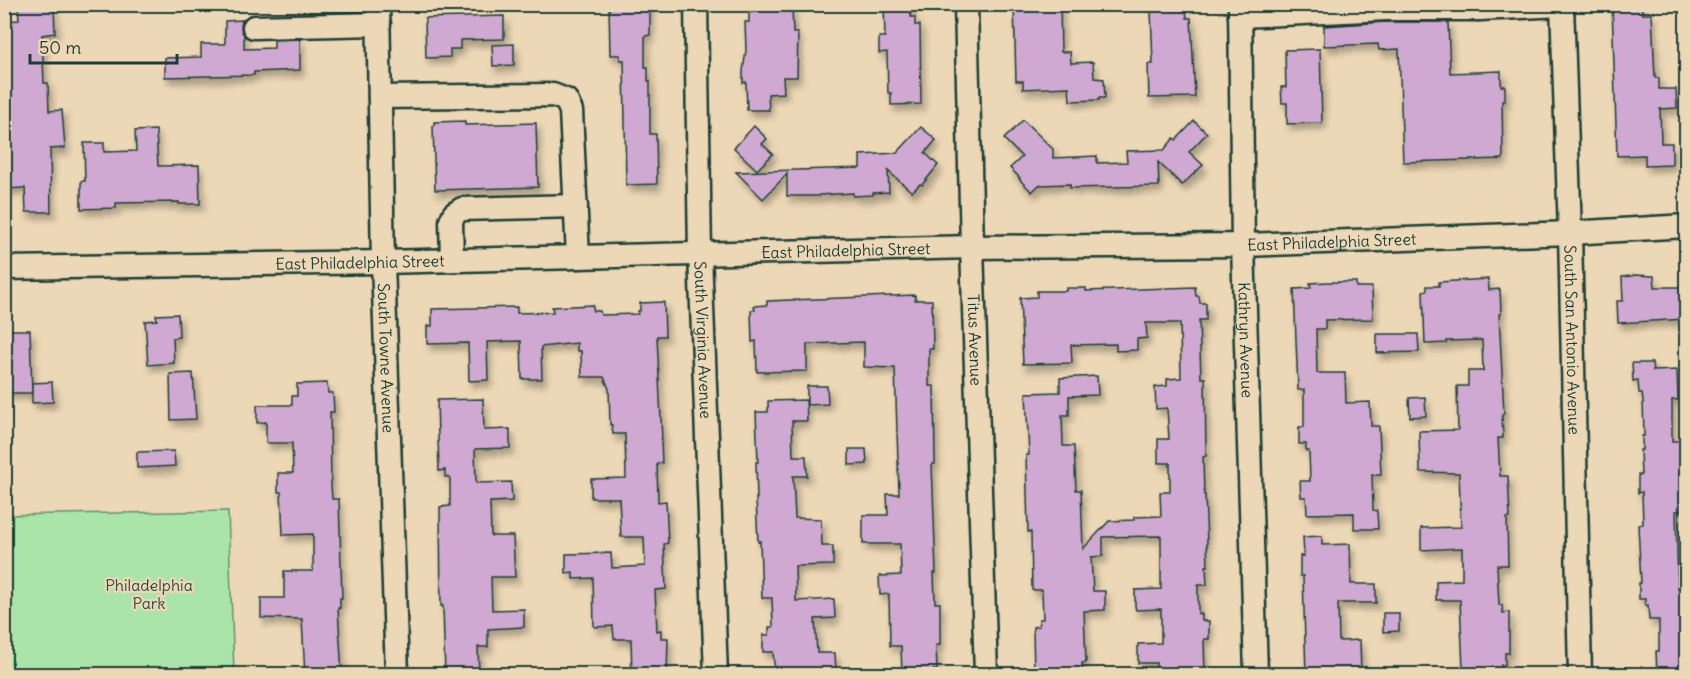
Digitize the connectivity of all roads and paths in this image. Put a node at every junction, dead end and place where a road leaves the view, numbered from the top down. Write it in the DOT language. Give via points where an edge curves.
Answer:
graph roads {
  1 [pos="696,4"];
  2 [pos="966,4"];
  3 [pos="1562,5"];
  4 [pos="1386,7"];
  5 [pos="1414,7"];
  6 [pos="1479,7"];
  7 [pos="1240,10"];
  8 [pos="379,14"];
  9 [pos="254,27"];
  10 [pos="380,97"];
  11 [pos="576,206"];
  12 [pos="1686,226"];
  13 [pos="1570,233"];
  14 [pos="1243,244"];
  15 [pos="972,247"];
  16 [pos="699,254"];
  17 [pos="578,257"];
  18 [pos="452,261"];
  19 [pos="383,262"];
  20 [pos="4,268"];
  21 [pos="397,675"];
  22 [pos="716,675"];
  23 [pos="986,675"];
  24 [pos="1256,675"];
  25 [pos="1580,675"];
  1 -- 16 [label="street, South Virginia Avenue"];
  2 -- 15 [label="street, Titus Avenue"];
  3 -- 6 [label="street"];
  3 -- 13 [label="street, South San Antonio Avenue"];
  4 -- 5 [label="street"];
  4 -- 7 [label="street"];
  5 -- 6 [label="street"];
  7 -- 14 [label="street, Kathryn Avenue"];
  8 -- 9 [label="street"];
  8 -- 10 [label="street, South Towne Avenue"];
  10 -- 11 [label="street" via="553,95 566,100 571,111"];
  10 -- 19 [label="street, South Towne Avenue"];
  11 -- 17 [label="street"];
  11 -- 18 [label="street" via="462,209 451,221"];
  12 -- 13 [label="street, East Philadelphia Street"];
  13 -- 14 [label="street, East Philadelphia Street"];
  13 -- 25 [label="street, South San Antonio Avenue"];
  14 -- 15 [label="street, East Philadelphia Street"];
  14 -- 24 [label="street, Kathryn Avenue"];
  15 -- 16 [label="street, East Philadelphia Street"];
  15 -- 23 [label="street, Titus Avenue"];
  16 -- 17 [label="street, East Philadelphia Street"];
  16 -- 22 [label="street, South Virginia Avenue"];
  17 -- 18 [label="street, East Philadelphia Street"];
  18 -- 19 [label="street, East Philadelphia Street"];
  19 -- 20 [label="street, East Philadelphia Street"];
  19 -- 21 [label="street, South Towne Avenue"];
}
